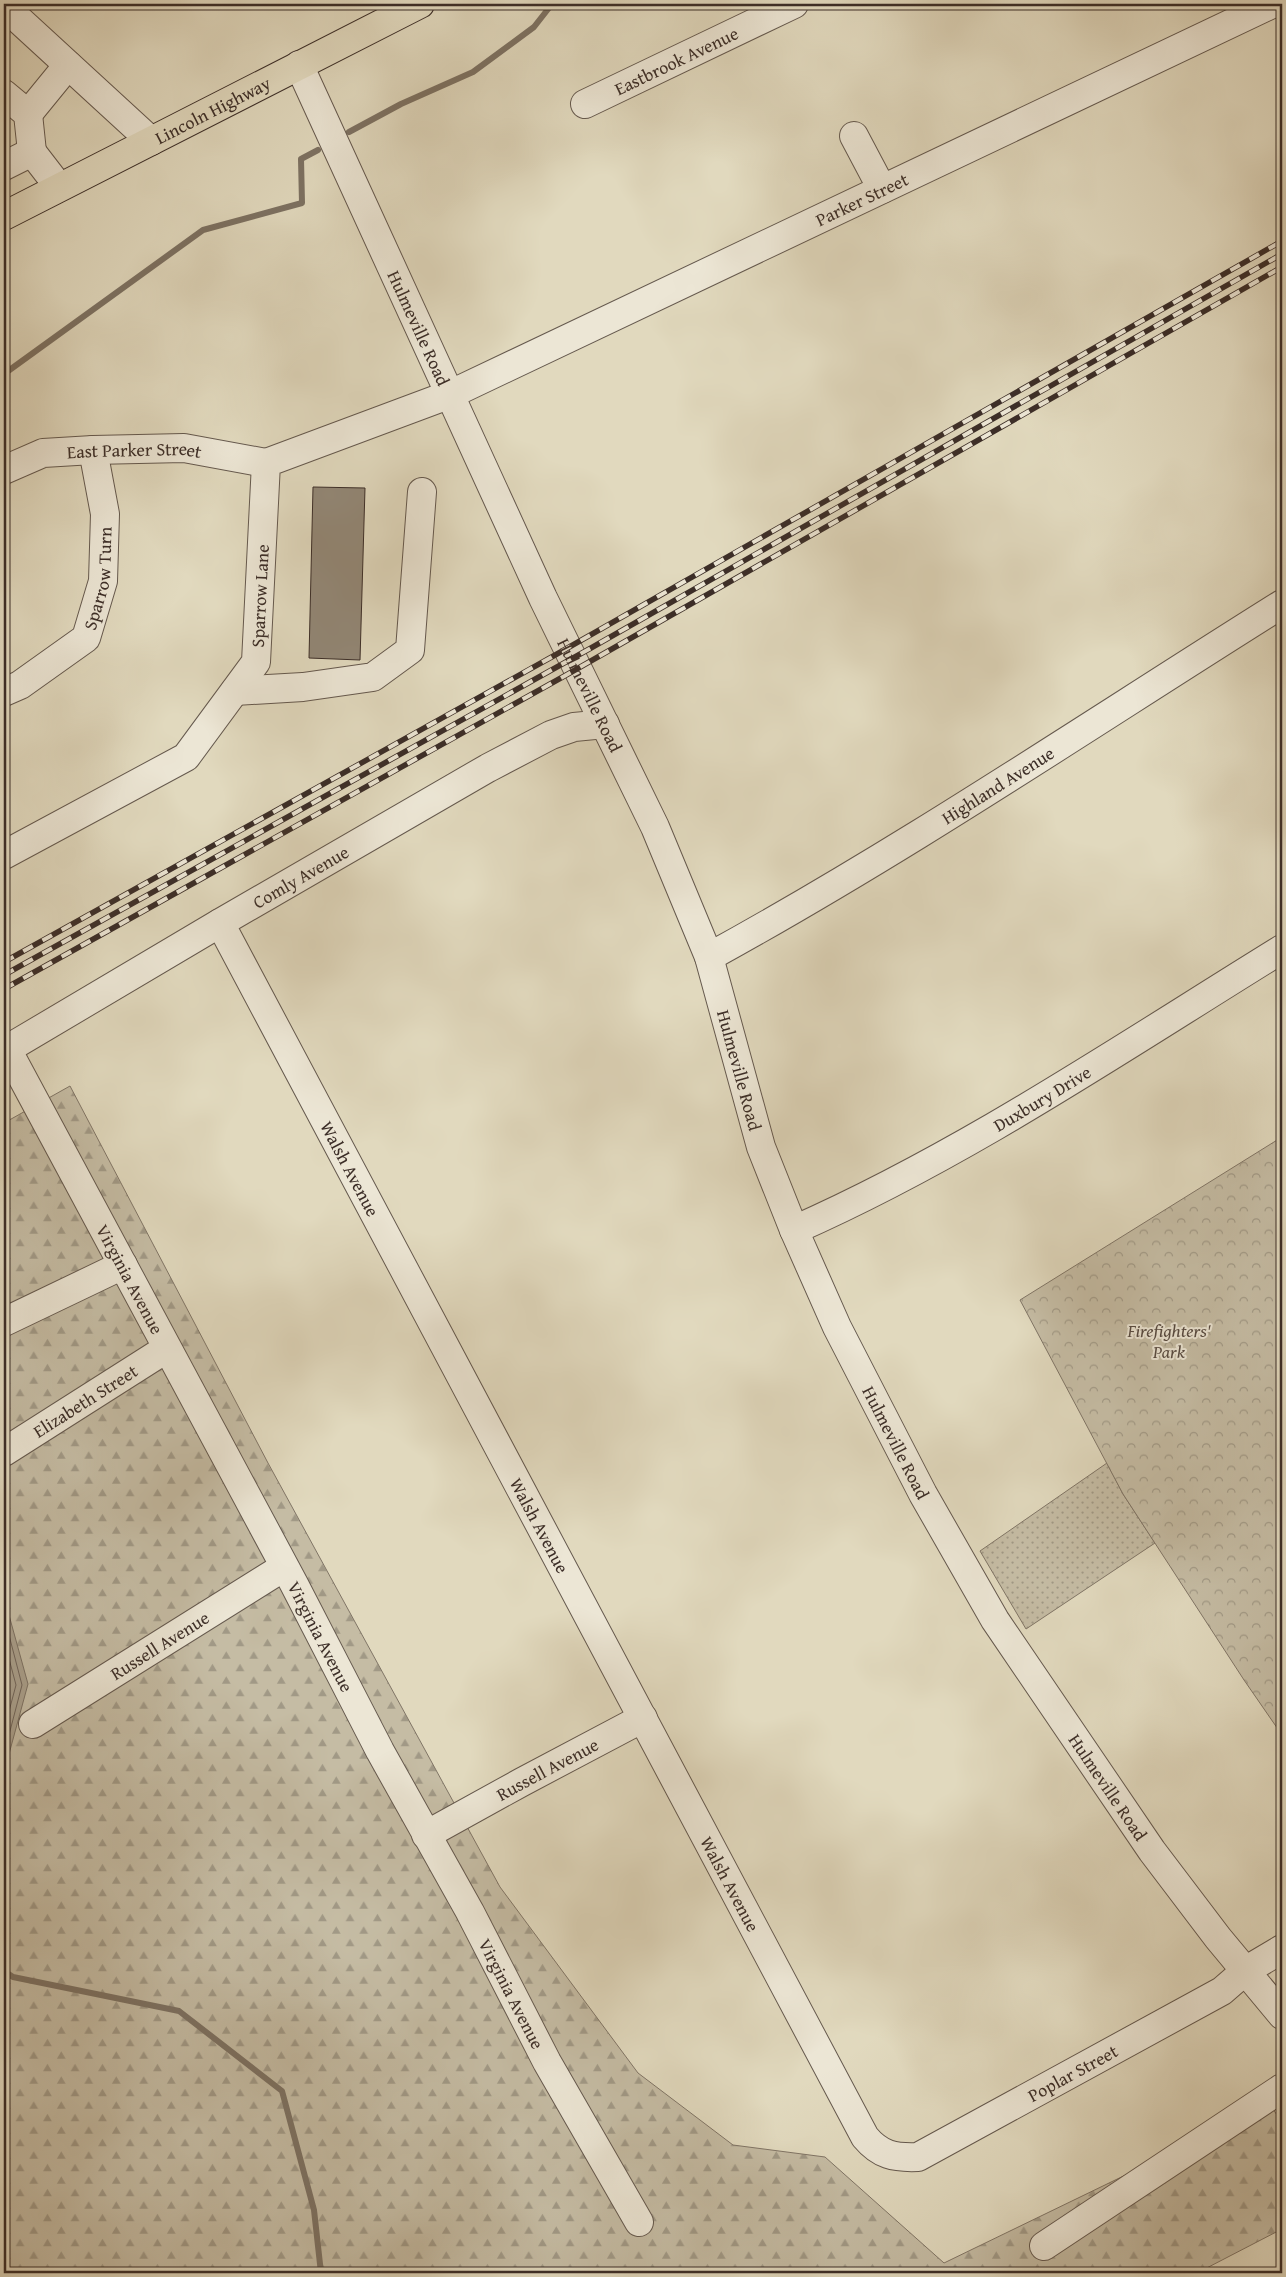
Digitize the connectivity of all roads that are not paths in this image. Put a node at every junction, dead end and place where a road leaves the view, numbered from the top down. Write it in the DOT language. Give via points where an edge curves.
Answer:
graph roads {
  1 [pos="420,4"];
  2 [pos="794,4"];
  3 [pos="1272,4"];
  4 [pos="4,6"];
  5 [pos="68,65"];
  6 [pos="299,65"];
  7 [pos="4,94"];
  8 [pos="585,104"];
  9 [pos="28,114"];
  10 [pos="854,136"];
  11 [pos="151,141"];
  12 [pos="32,152"];
  13 [pos="4,166"];
  14 [pos="59,187"];
  15 [pos="882,189"];
  16 [pos="4,216"];
  17 [pos="451,394"];
  18 [pos="93,450"];
  19 [pos="266,463"];
  20 [pos="4,470"];
  21 [pos="422,492"];
  22 [pos="1282,604"];
  23 [pos="235,691"];
  24 [pos="4,692"];
  25 [pos="606,724"];
  26 [pos="4,855"];
  27 [pos="220,923"];
  28 [pos="1282,949"];
  29 [pos="709,957"];
  30 [pos="5,1050"];
  31 [pos="794,1230"];
  32 [pos="123,1265"];
  33 [pos="4,1322"];
  34 [pos="166,1349"];
  35 [pos="4,1452"];
  36 [pos="284,1567"];
  37 [pos="643,1718"];
  38 [pos="33,1724"];
  39 [pos="426,1836"];
  40 [pos="1282,1949"];
  41 [pos="1245,1971"];
  42 [pos="1282,2015"];
  43 [pos="1282,2088"];
  44 [pos="861,2129"];
  45 [pos="639,2222"];
  46 [pos="1044,2246"];
  1 -- 6 [label="main road, Lincoln Highway"];
  2 -- 8 [label="street, Eastbrook Avenue"];
  3 -- 15 [label="street, Parker Street"];
  4 -- 5 [label="street"];
  5 -- 9 [label="street"];
  5 -- 11 [label="street"];
  6 -- 11 [label="main road, Lincoln Highway"];
  6 -- 17 [label="street, Hulmeville Road"];
  7 -- 9 [label="street"];
  9 -- 12 [label="street"];
  10 -- 15 [label="street"];
  11 -- 14 [label="main road, Lincoln Highway"];
  12 -- 13 [label="street"];
  12 -- 14 [label="street"];
  14 -- 16 [label="main road, Lincoln Highway"];
  15 -- 17 [label="street, Parker Street"];
  17 -- 19 [label="street"];
  17 -- 25 [label="street, Hulmeville Road" via="543,598"];
  18 -- 19 [label="street, East Parker Street" via="184,448"];
  18 -- 20 [label="street, East Parker Street" via="43,453"];
  18 -- 24 [label="street, Sparrow Turn" via="105,514 104,581 86,638 20,685"];
  19 -- 23 [label="street, Sparrow Lane" via="256,662"];
  21 -- 23 [label="street" via="410,650 373,677 303,687"];
  22 -- 29 [label="street, Highland Avenue" via="916,836 792,912"];
  23 -- 26 [label="street, Sparrow Lane" via="186,756"];
  25 -- 27 [label="street, Comly Avenue" via="574,727 528,747"];
  25 -- 29 [label="street, Hulmeville Road" via="655,827"];
  27 -- 30 [label="street, Comly Avenue"];
  27 -- 37 [label="street, Walsh Avenue"];
  28 -- 31 [label="street, Duxbury Drive" via="990,1129 901,1179"];
  29 -- 31 [label="street, Hulmeville Road" via="762,1147"];
  30 -- 32 [label="street, Virginia Avenue"];
  31 -- 41 [label="street, Hulmeville Road" via="838,1326 923,1494 996,1620 1152,1851"];
  32 -- 33 [label="street"];
  32 -- 34 [label="street, Virginia Avenue"];
  34 -- 35 [label="street, Elizabeth Street"];
  34 -- 36 [label="street, Virginia Avenue"];
  36 -- 38 [label="street, Russell Avenue"];
  36 -- 39 [label="street, Virginia Avenue"];
  37 -- 39 [label="street, Russell Avenue"];
  37 -- 44 [label="street, Walsh Avenue"];
  39 -- 45 [label="street, Virginia Avenue" via="470,1912 547,2062"];
  40 -- 41 [label="street, Poplar Street"];
  41 -- 42 [label="street, Hulmeville Road"];
  41 -- 44 [label="street, Poplar Street" via="1222,1991 918,2157 900,2158 882,2153"];
  43 -- 46 [label="street"];
}
